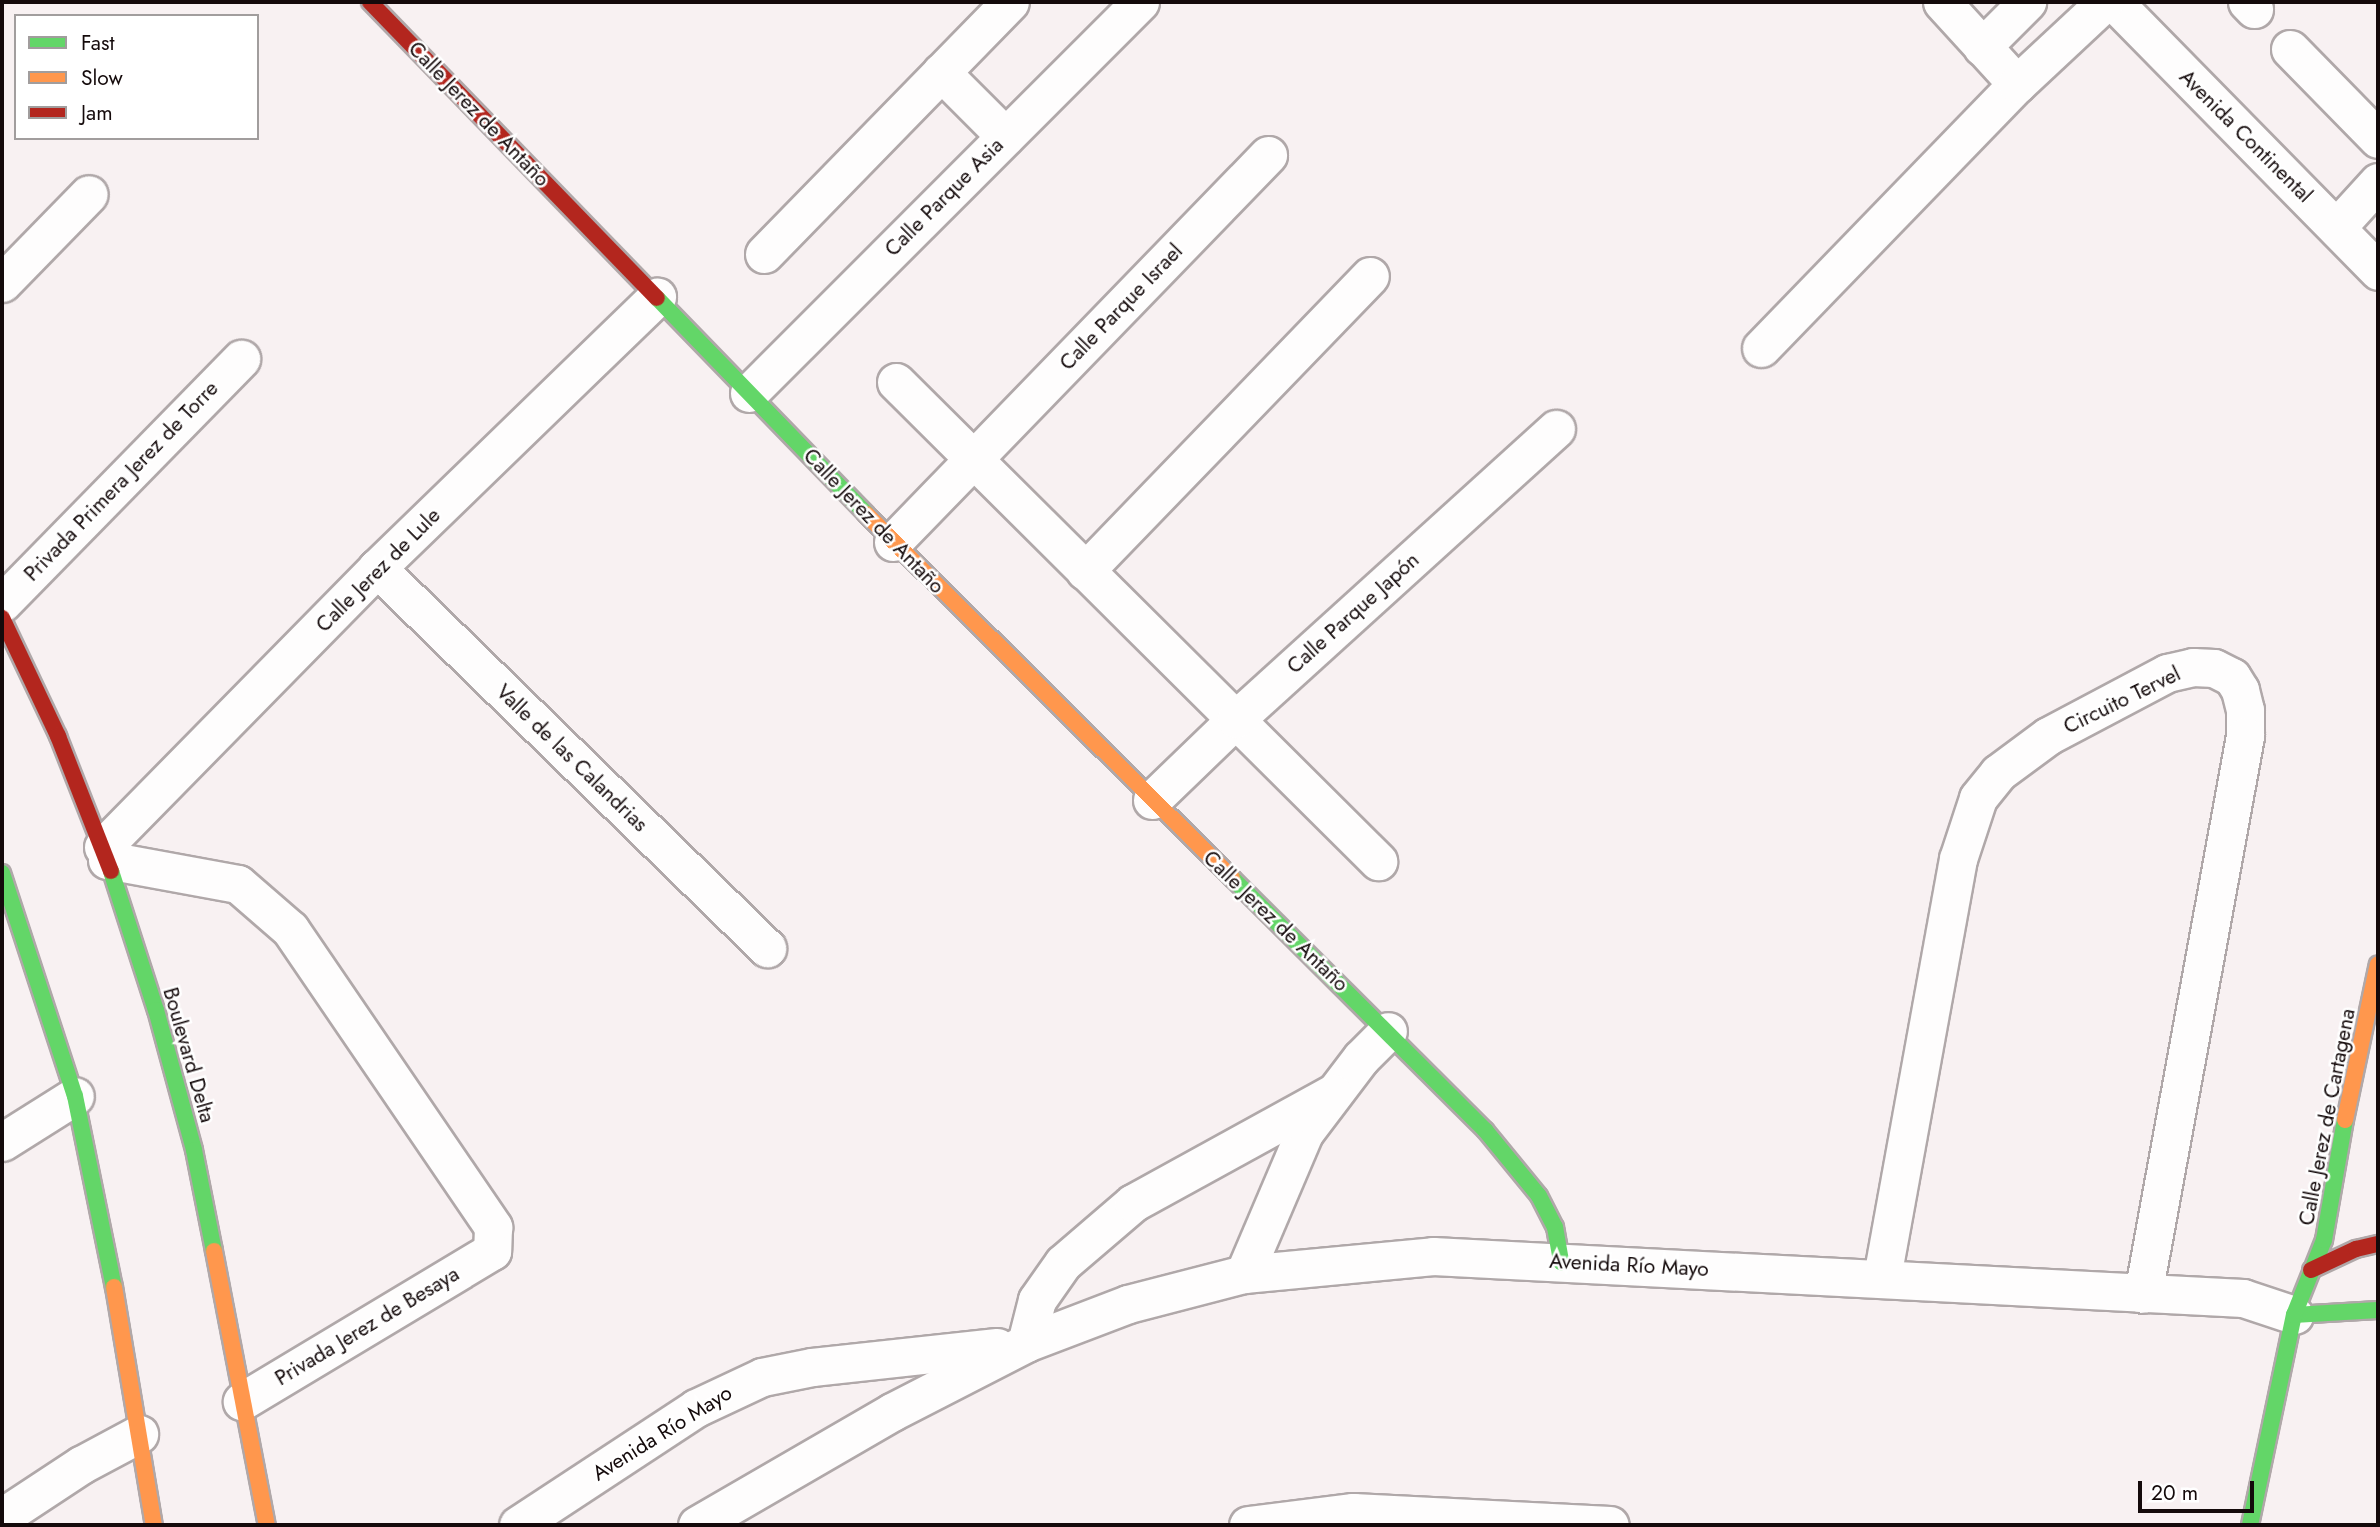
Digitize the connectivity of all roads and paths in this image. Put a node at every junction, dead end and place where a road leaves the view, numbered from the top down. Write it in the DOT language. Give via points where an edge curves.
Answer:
graph roads {
  1 [pos="370,2"];
  2 [pos="1010,2"];
  3 [pos="1140,2"];
  4 [pos="1942,2"];
  5 [pos="2027,2"];
  6 [pos="2105,2"];
  7 [pos="2113,2"];
  8 [pos="1982,47"];
  9 [pos="2290,49"];
  10 [pos="941,72"];
  11 [pos="2017,85"];
  12 [pos="1005,136"];
  13 [pos="2378,139"];
  14 [pos="1268,155"];
  15 [pos="2378,183"];
  16 [pos="89,194"];
  17 [pos="2337,227"];
  18 [pos="764,254"];
  19 [pos="2378,271"];
  20 [pos="1370,276"];
  21 [pos="2,283"];
  22 [pos="657,297"];
  23 [pos="1761,348"];
  24 [pos="241,359"];
  25 [pos="896,382"];
  26 [pos="749,393"];
  27 [pos="1556,429"];
  28 [pos="974,459"];
  29 [pos="893,542"];
  30 [pos="377,568"];
  31 [pos="1084,571"];
  32 [pos="2,603"];
  33 [pos="2,618"];
  34 [pos="1236,719"];
  35 [pos="1152,800"];
  36 [pos="105,853"];
  37 [pos="1378,861"];
  38 [pos="2,873"];
  39 [pos="767,948"];
  40 [pos="2377,978"];
  41 [pos="1388,1031"];
  42 [pos="1334,1093"];
  43 [pos="75,1096"];
  44 [pos="2,1142"];
  45 [pos="2378,1244"];
  46 [pos="1561,1262"];
  47 [pos="2311,1270"];
  48 [pos="1244,1274"];
  49 [pos="1882,1277"];
  50 [pos="2143,1294"];
  51 [pos="2243,1298"];
  52 [pos="2378,1310"];
  53 [pos="2294,1315"];
  54 [pos="1026,1343"];
  55 [pos="242,1401"];
  56 [pos="139,1434"];
  57 [pos="5,1507"];
  58 [pos="1420,1520"];
  59 [pos="154,1525"];
  60 [pos="267,1525"];
  61 [pos="518,1525"];
  62 [pos="697,1525"];
  63 [pos="1248,1525"];
  64 [pos="1610,1525"];
  65 [pos="2250,1525"];
  1 -- 22 [label="street, Calle Jerez de Antaño"];
  2 -- 10 [label="street"];
  3 -- 12 [label="street, Calle Parque Asia"];
  4 -- 8 [label="street"];
  5 -- 8 [label="street"];
  6 -- 11 [label="street"];
  7 -- 17 [label="street, Avenida Continental"];
  8 -- 11 [label="street"];
  9 -- 13 [label="street"];
  10 -- 12 [label="street"];
  10 -- 18 [label="street"];
  11 -- 23 [label="street"];
  12 -- 26 [label="street, Calle Parque Asia"];
  14 -- 28 [label="street, Calle Parque Israel"];
  15 -- 17 [label="street"];
  16 -- 21 [label="street"];
  17 -- 19 [label="street, Avenida Continental"];
  20 -- 31 [label="street"];
  22 -- 26 [label="street, Calle Jerez de Antaño"];
  22 -- 30 [label="street, Calle Jerez de Lule"];
  24 -- 32 [label="street, Privada Primera Jerez de Torre"];
  25 -- 28 [label="street"];
  26 -- 29 [label="street, Calle Jerez de Antaño"];
  27 -- 34 [label="street, Calle Parque Japón"];
  28 -- 29 [label="street, Calle Parque Israel"];
  28 -- 31 [label="street"];
  29 -- 35 [label="street, Calle Jerez de Antaño"];
  30 -- 36 [label="street, Calle Jerez de Lule"];
  30 -- 39 [label="street, Valle de las Calandrias"];
  31 -- 34 [label="street"];
  33 -- 36 [label="street, Boulevard Delta" via="58,736"];
  34 -- 35 [label="street, Calle Parque Japón"];
  34 -- 37 [label="street"];
  35 -- 41 [label="street, Calle Jerez de Antaño"];
  36 -- 55 [label="street, Boulevard Delta" via="156,1010 194,1150"];
  36 -- 55 [label="street, Privada Jerez de Besaya" via="238,884 290,929 493,1227 492,1251"];
  38 -- 43 [label="street"];
  40 -- 47 [label="street, Calle Jerez de Cartagena" via="2334,1174 2332,1206"];
  41 -- 42 [label="street"];
  41 -- 46 [label="street, Calle Jerez de Antaño" via="1485,1130 1539,1196 1555,1227"];
  42 -- 48 [label="street" via="1304,1133"];
  42 -- 54 [label="street" via="1133,1203 1063,1264 1037,1300"];
  43 -- 44 [label="street"];
  43 -- 56 [label="street" via="103,1224"];
  45 -- 47 [label="street, Avenida Río Mayo"];
  46 -- 48 [label="street, Avenida Río Mayo" via="1433,1256"];
  46 -- 49 [label="street, Avenida Río Mayo"];
  47 -- 51 [label="street, Avenida Río Mayo"];
  47 -- 53 [label="street, Calle Jerez de Cartagena"];
  48 -- 54 [label="street, Avenida Río Mayo" via="1128,1304"];
  49 -- 50 [label="street, Avenida Río Mayo"];
  49 -- 50 [label="street, Circuito Tervel" via="1958,859 1978,798 1998,773 2048,736 2167,673 2214,668 2232,677 2240,690 2245,736"];
  50 -- 51 [label="street, Avenida Río Mayo"];
  51 -- 53 [label="street, Avenida Río Mayo"];
  52 -- 53 [label="street, Avenida Río Mayo"];
  53 -- 65 [label="street, Calle Jerez de Cartagena"];
  54 -- 61 [label="street, Avenida Río Mayo" via="811,1367 762,1377 696,1408"];
  54 -- 62 [label="street, Avenida Río Mayo" via="892,1412"];
  55 -- 60 [label="street, Boulevard Delta"];
  56 -- 57 [label="street"];
  56 -- 59 [label="street"];
  58 -- 63 [label="street" via="1353,1512"];
  58 -- 64 [label="street"];
}
